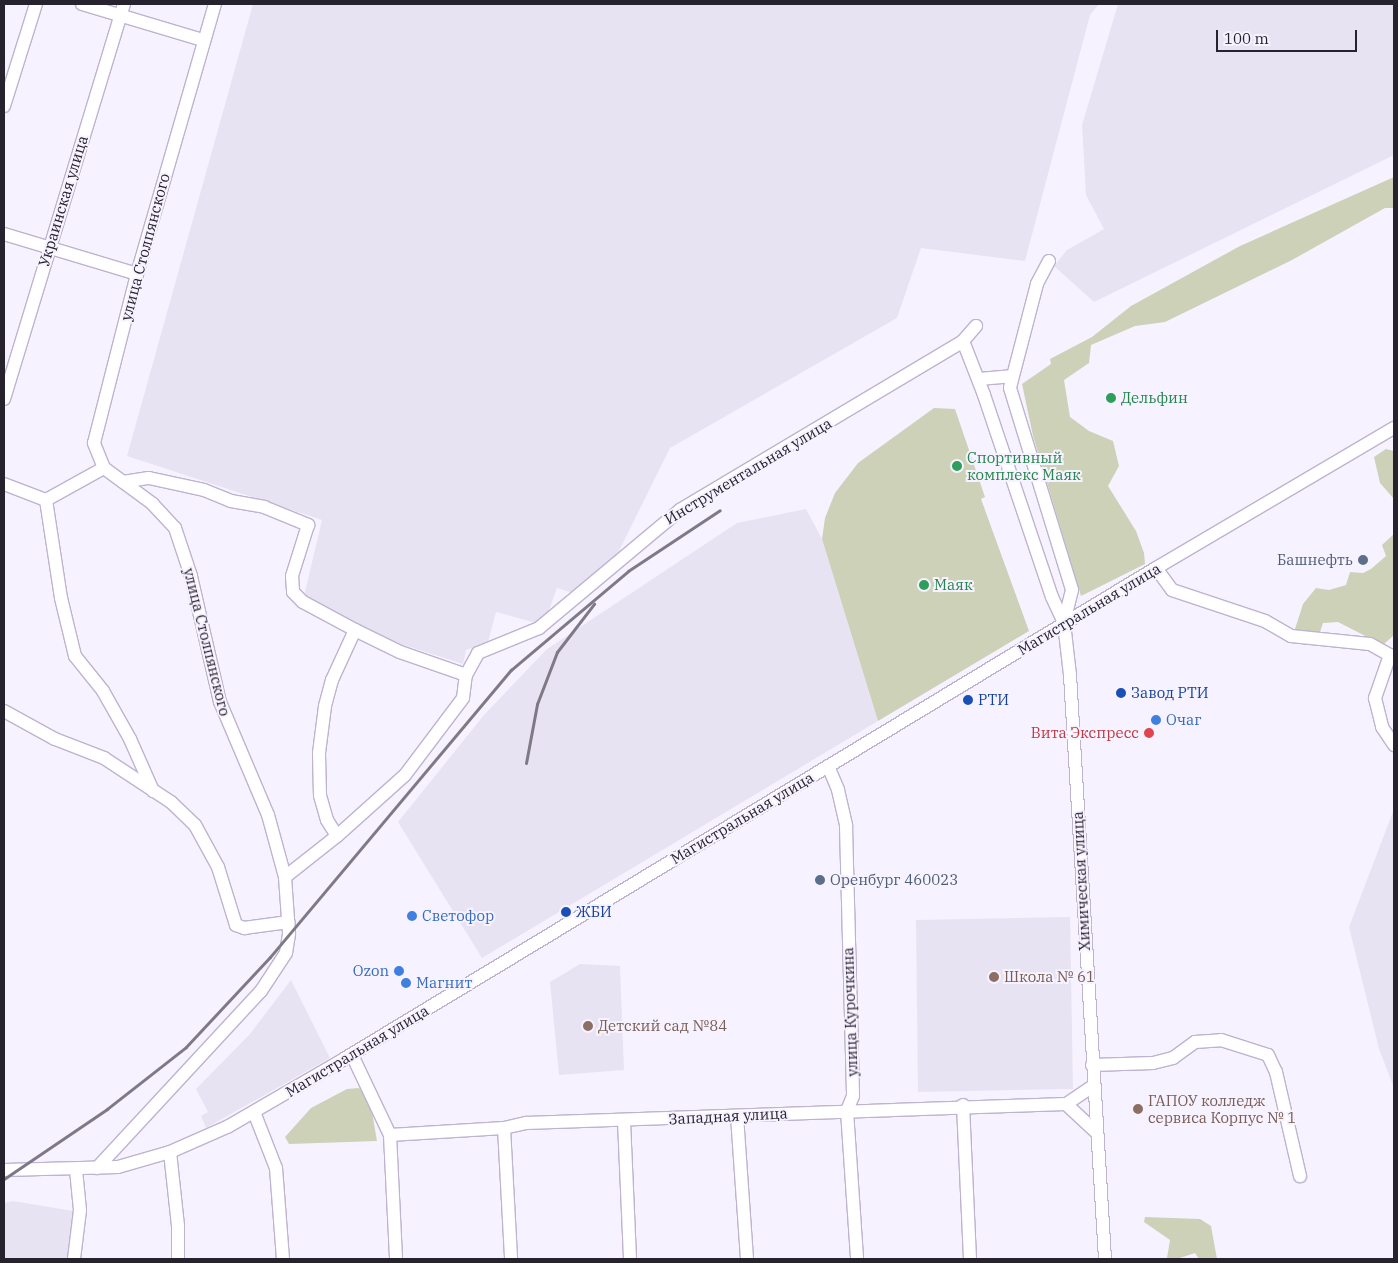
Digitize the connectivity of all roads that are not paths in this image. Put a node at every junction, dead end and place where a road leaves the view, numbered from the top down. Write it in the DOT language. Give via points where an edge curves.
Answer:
graph roads {
  1 [pos="36,4"];
  2 [pos="82,4"];
  3 [pos="215,4"];
  4 [pos="122,9"];
  5 [pos="203,40"];
  6 [pos="4,106"];
  7 [pos="4,234"];
  8 [pos="49,246"];
  9 [pos="1049,261"];
  10 [pos="136,274"];
  11 [pos="976,326"];
  12 [pos="963,341"];
  13 [pos="1010,376"];
  14 [pos="979,378"];
  15 [pos="4,399"];
  16 [pos="1394,428"];
  17 [pos="104,468"];
  18 [pos="123,482"];
  19 [pos="4,484"];
  20 [pos="46,500"];
  21 [pos="1156,568"];
  22 [pos="1064,623"];
  23 [pos="355,630"];
  24 [pos="1392,656"];
  25 [pos="466,675"];
  26 [pos="4,711"];
  27 [pos="1394,744"];
  28 [pos="828,766"];
  29 [pos="153,792"];
  30 [pos="337,836"];
  31 [pos="285,877"];
  32 [pos="289,922"];
  33 [pos="352,1055"];
  34 [pos="1092,1066"];
  35 [pos="1093,1086"];
  36 [pos="1066,1104"];
  37 [pos="963,1105"];
  38 [pos="847,1110"];
  39 [pos="254,1112"];
  40 [pos="737,1116"];
  41 [pos="624,1120"];
  42 [pos="504,1128"];
  43 [pos="1097,1133"];
  44 [pos="390,1135"];
  45 [pos="170,1152"];
  46 [pos="97,1168"];
  47 [pos="4,1170"];
  48 [pos="76,1170"];
  49 [pos="1300,1176"];
  50 [pos="74,1259"];
  51 [pos="178,1259"];
  52 [pos="283,1259"];
  53 [pos="396,1259"];
  54 [pos="511,1259"];
  55 [pos="630,1259"];
  56 [pos="747,1259"];
  57 [pos="857,1259"];
  58 [pos="970,1259"];
  59 [pos="1106,1259"];
  1 -- 6 [label="street"];
  2 -- 4 [label="street"];
  3 -- 5 [label="street, улица Столпянского"];
  4 -- 5 [label="street"];
  4 -- 8 [label="street, Украинская улица"];
  5 -- 10 [label="street, улица Столпянского"];
  7 -- 8 [label="street"];
  8 -- 10 [label="street"];
  8 -- 15 [label="street, Украинская улица"];
  9 -- 13 [label="street, Химическая улица" via="1037,284"];
  10 -- 17 [label="street, улица Столпянского" via="94,443"];
  11 -- 12 [label="street, Инструментальная улица"];
  12 -- 14 [label="street, Химическая улица"];
  12 -- 25 [label="street, Инструментальная улица" via="680,510 539,628 478,653"];
  13 -- 14 [label="street"];
  13 -- 22 [label="street, Химическая улица" via="1010,388 1024,441 1072,590"];
  14 -- 22 [label="street, Химическая улица" via="1052,597"];
  16 -- 21 [label="street, Магистральная улица"];
  17 -- 18 [label="street, улица Столпянского"];
  17 -- 20 [label="street"];
  18 -- 23 [label="street" via="149,478 204,490 264,507 308,525 292,576 293,592 303,602"];
  18 -- 31 [label="street, улица Столпянского" via="153,504 175,528 191,576 220,702 268,815"];
  19 -- 20 [label="street"];
  20 -- 29 [label="street" via="75,656 107,699 130,739"];
  21 -- 22 [label="street, Магистральная улица"];
  21 -- 24 [label="street" via="1172,590 1265,621 1291,636 1370,644"];
  22 -- 28 [label="street, Магистральная улица"];
  22 -- 34 [label="street, Химическая улица" via="1070,675"];
  23 -- 25 [label="street" via="400,652"];
  23 -- 30 [label="street" via="332,680 319,753 320,795 327,820"];
  24 -- 27 [label="street" via="1375,698 1382,726"];
  25 -- 30 [label="street, Инструментальная улица" via="464,698 405,775"];
  26 -- 29 [label="street" via="55,739 104,758"];
  28 -- 33 [label="street, Магистральная улица"];
  28 -- 38 [label="street, улица Курочкина" via="838,790 846,826 853,1096"];
  29 -- 32 [label="street" via="171,802 195,825 218,867 236,925 244,928"];
  30 -- 31 [label="street, Инструментальная улица"];
  31 -- 32 [label="street, улица Столпянского"];
  32 -- 46 [label="street, улица Столпянского" via="286,953 261,991"];
  33 -- 39 [label="street, Магистральная улица"];
  33 -- 44 [label="street"];
  34 -- 35 [label="street, Химическая улица"];
  34 -- 49 [label="street" via="1153,1063 1173,1058 1195,1042 1220,1040 1268,1055 1276,1072"];
  35 -- 36 [label="street"];
  35 -- 43 [label="street, Химическая улица"];
  36 -- 37 [label="street, Западная улица"];
  36 -- 43 [label="street"];
  37 -- 38 [label="street, Западная улица"];
  37 -- 58 [label="street"];
  38 -- 40 [label="street, Западная улица"];
  38 -- 57 [label="street, улица Курочкина"];
  39 -- 45 [label="street, Магистральная улица"];
  39 -- 52 [label="street" via="276,1168"];
  40 -- 41 [label="street, Западная улица"];
  40 -- 56 [label="street"];
  41 -- 42 [label="street, Западная улица" via="526,1123"];
  41 -- 55 [label="street"];
  42 -- 44 [label="street, Западная улица"];
  42 -- 54 [label="street"];
  43 -- 59 [label="street, Химическая улица"];
  44 -- 53 [label="street"];
  45 -- 46 [label="street, Магистральная улица" via="144,1161"];
  45 -- 51 [label="street"];
  46 -- 48 [label="street, Магистральная улица"];
  47 -- 48 [label="street, Магистральная улица"];
  48 -- 50 [label="street" via="80,1210"];
}
